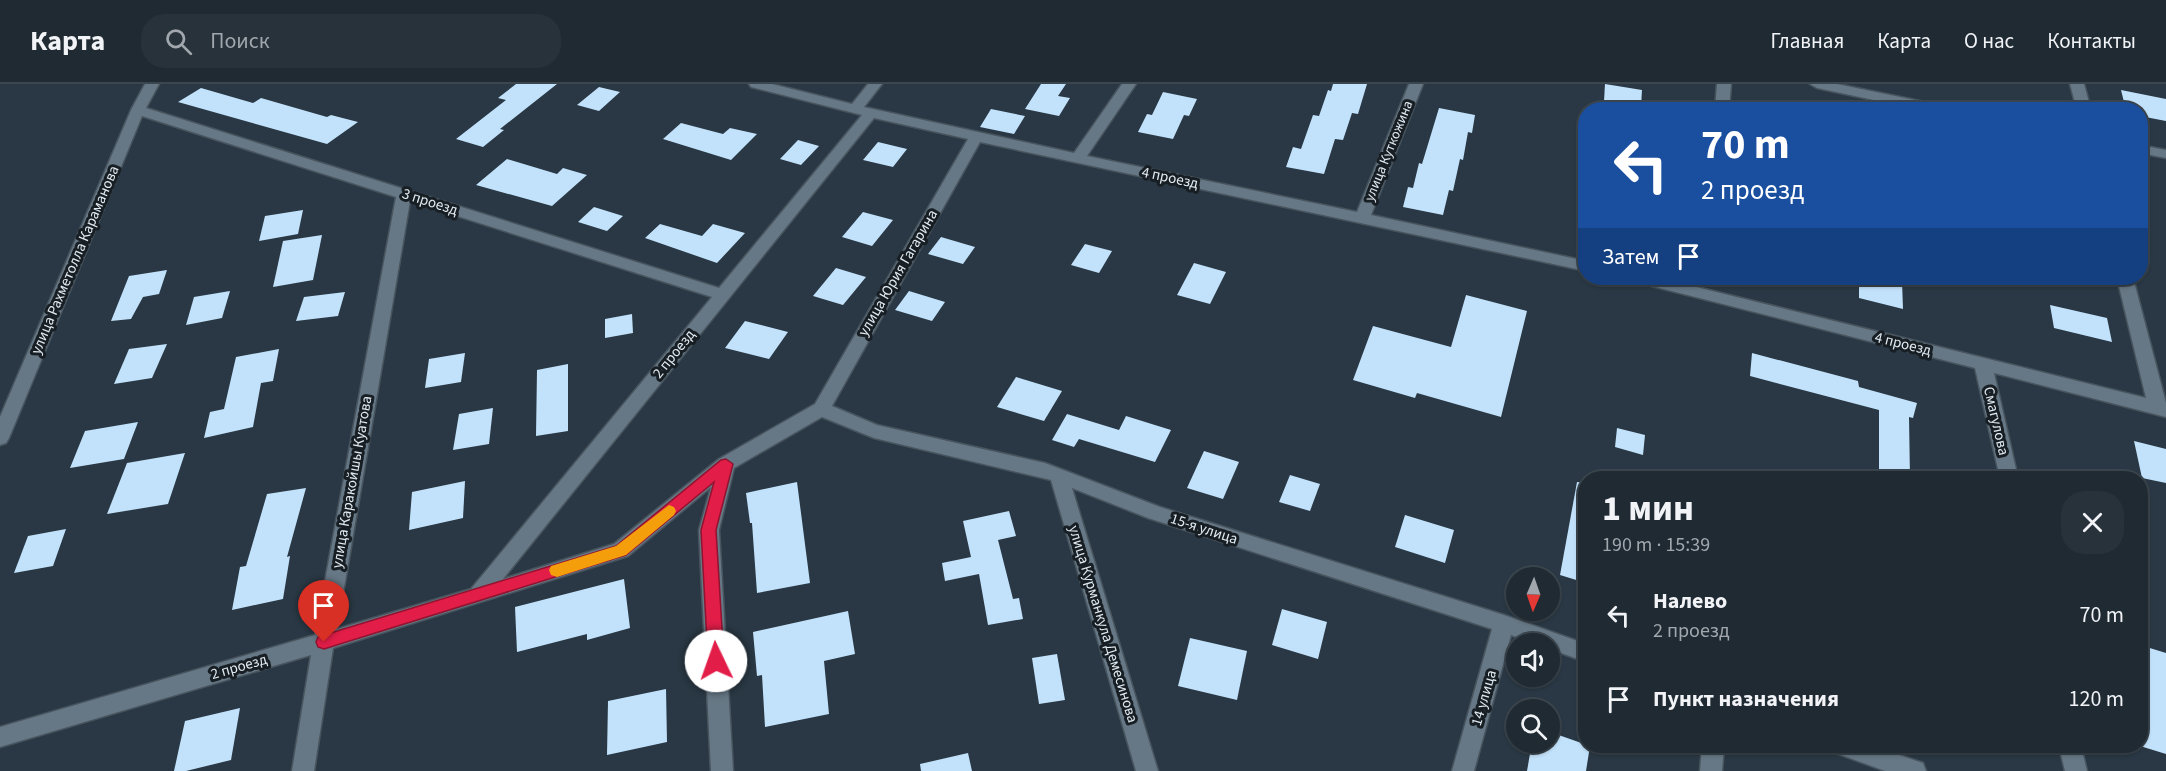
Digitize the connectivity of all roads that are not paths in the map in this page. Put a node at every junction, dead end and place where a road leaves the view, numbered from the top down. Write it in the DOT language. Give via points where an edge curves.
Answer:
graph roads {
  1 [pos="152,84"];
  2 [pos="756,84"];
  3 [pos="875,84"];
  4 [pos="1130,84"];
  5 [pos="1416,84"];
  6 [pos="1724,84"];
  7 [pos="1817,84"];
  8 [pos="2077,84"];
  9 [pos="1723,102"];
  10 [pos="1905,102"];
  11 [pos="2082,102"];
  12 [pos="138,110"];
  13 [pos="863,111"];
  14 [pos="976,137"];
  15 [pos="2148,151"];
  16 [pos="2166,154"];
  17 [pos="1078,158"];
  18 [pos="404,194"];
  19 [pos="1362,219"];
  20 [pos="1578,264"];
  21 [pos="2127,285"];
  22 [pos="1704,286"];
  23 [pos="723,295"];
  24 [pos="1983,364"];
  25 [pos="821,409"];
  26 [pos="2162,409"];
  27 [pos="0,438"];
  28 [pos="726,464"];
  29 [pos="2007,471"];
  30 [pos="1059,476"];
  31 [pos="478,595"];
  32 [pos="1504,624"];
  33 [pos="324,642"];
  34 [pos="1578,650"];
  35 [pos="0,737"];
  36 [pos="1712,753"];
  37 [pos="1864,753"];
  38 [pos="2072,753"];
  39 [pos="303,771"];
  40 [pos="722,771"];
  41 [pos="1147,771"];
  42 [pos="1463,771"];
  43 [pos="1711,771"];
  44 [pos="1915,771"];
  45 [pos="2076,771"];
  1 -- 12 [label="street, улица Рахметолла Караманова"];
  2 -- 13 [label="street, 4 проезд"];
  3 -- 13 [label="street, 2 проезд"];
  4 -- 17 [label="street"];
  5 -- 19 [label="street, улица Куткожина"];
  6 -- 9 [label="street"];
  7 -- 10 [label="street"];
  8 -- 11 [label="street"];
  12 -- 18 [label="street, 3 проезд"];
  12 -- 27 [label="street, улица Рахметолла Караманова"];
  13 -- 14 [label="street, 4 проезд"];
  13 -- 23 [label="street, 2 проезд"];
  14 -- 17 [label="street, 4 проезд"];
  14 -- 25 [label="street, улица Юрия Гагарина"];
  15 -- 16 [label="street"];
  17 -- 19 [label="street, 4 проезд"];
  18 -- 23 [label="street, 3 проезд"];
  18 -- 33 [label="street, улица Каракойшы Куатова"];
  19 -- 20 [label="street, 4 проезд"];
  21 -- 26 [label="street"];
  22 -- 24 [label="street, 4 проезд"];
  23 -- 31 [label="street, 2 проезд"];
  24 -- 26 [label="street, 4 проезд"];
  24 -- 29 [label="street, Смагулова"];
  25 -- 28 [label="street, 2 проезд"];
  25 -- 30 [label="street, 15-я улица" via="874,431"];
  28 -- 31 [label="street, 2 проезд" via="621,550"];
  28 -- 40 [label="street" via="709,530"];
  30 -- 32 [label="street, 15-я улица" via="1155,513"];
  30 -- 41 [label="street, улица Курманкула Демесинова"];
  31 -- 33 [label="street, 2 проезд"];
  32 -- 34 [label="street, 15-я улица"];
  32 -- 42 [label="street, 14 улица"];
  33 -- 35 [label="street, 2 проезд"];
  33 -- 39 [label="street, улица Каракойшы Куатова"];
  36 -- 43 [label="street"];
  37 -- 44 [label="street"];
  38 -- 45 [label="street"];
}
